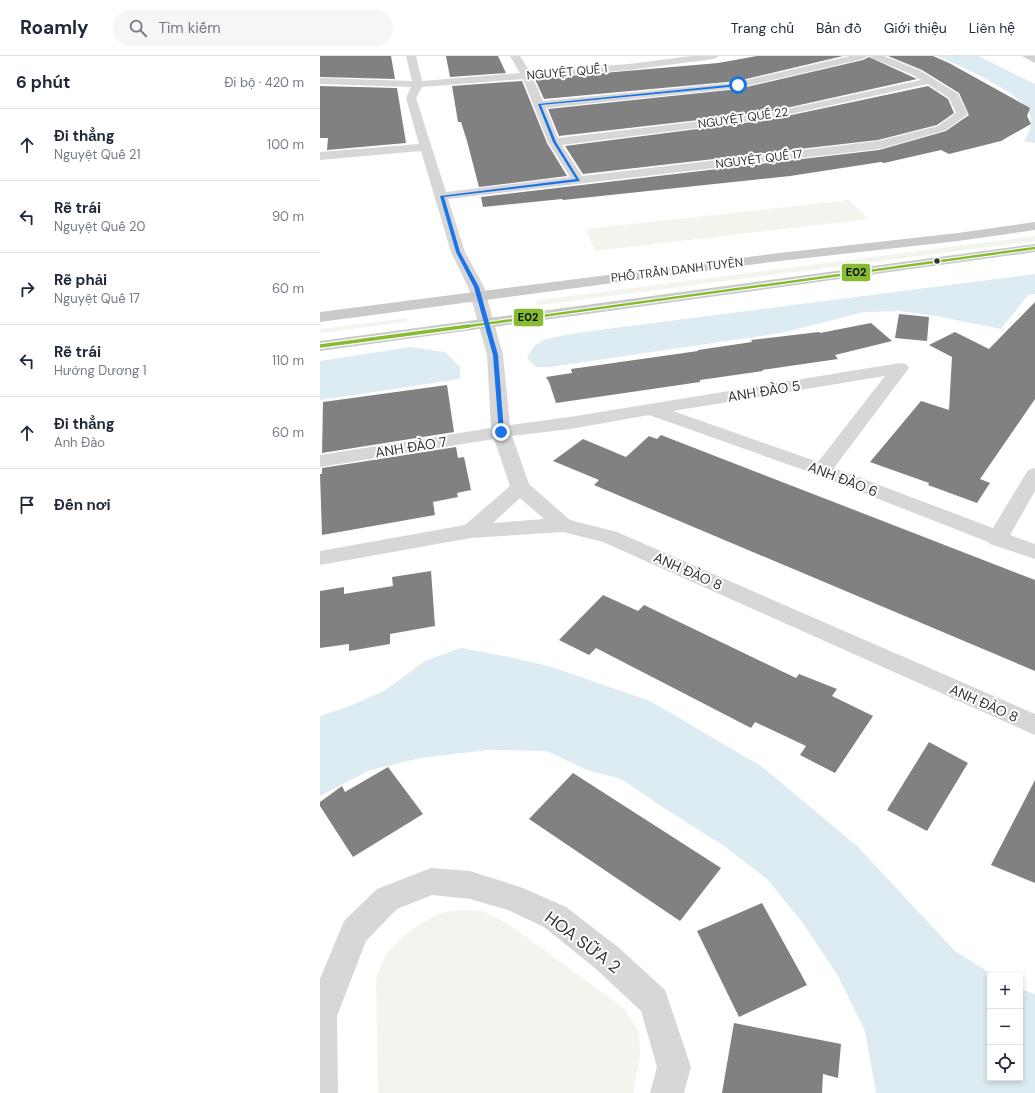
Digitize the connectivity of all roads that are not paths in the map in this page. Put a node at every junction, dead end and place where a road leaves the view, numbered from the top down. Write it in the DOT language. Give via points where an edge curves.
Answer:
graph roads {
  1 [pos="411,56"];
  2 [pos="515,56"];
  3 [pos="620,56"];
  4 [pos="714,56"];
  5 [pos="864,56"];
  6 [pos="875,56"];
  7 [pos="1027,56"];
  8 [pos="1035,60"];
  9 [pos="629,67"];
  10 [pos="527,75"];
  11 [pos="320,81"];
  12 [pos="930,81"];
  13 [pos="418,84"];
  14 [pos="539,104"];
  15 [pos="554,142"];
  16 [pos="426,147"];
  17 [pos="320,156"];
  18 [pos="578,180"];
  19 [pos="442,196"];
  20 [pos="1035,226"];
  21 [pos="1035,248"];
  22 [pos="478,296"];
  23 [pos="320,317"];
  24 [pos="486,324"];
  25 [pos="320,346"];
  26 [pos="650,410"];
  27 [pos="501,432"];
  28 [pos="320,461"];
  29 [pos="822,470"];
  30 [pos="1035,474"];
  31 [pos="520,487"];
  32 [pos="563,525"];
  33 [pos="471,531"];
  34 [pos="998,539"];
  35 [pos="1035,552"];
  36 [pos="320,558"];
  37 [pos="1035,725"];
  38 [pos="321,1093"];
  39 [pos="667,1093"];
  1 -- 13 [label="street"];
  2 -- 10 [label="street"];
  3 -- 9 [label="street"];
  4 -- 9 [label="street, NGUYỆT QUẾ 1"];
  5 -- 14 [label="street" via="738,85"];
  6 -- 12 [label="street, NGUYỆT QUẾ 17"];
  7 -- 8 [label="main road"];
  9 -- 10 [label="street, NGUYỆT QUẾ 1"];
  10 -- 13 [label="street, NGUYỆT QUẾ 1"];
  10 -- 14 [label="street"];
  11 -- 13 [label="street, NGUYỆT QUẾ 1"];
  12 -- 15 [label="street, NGUYỆT QUẾ 22" via="768,116"];
  12 -- 18 [label="street, NGUYỆT QUẾ 17" via="954,96 962,114 936,130 879,145"];
  13 -- 16 [label="street" via="411,98"];
  14 -- 15 [label="street"];
  15 -- 18 [label="street"];
  16 -- 17 [label="street"];
  16 -- 19 [label="street"];
  18 -- 19 [label="street, NGUYỆT QUẾ 17"];
  19 -- 22 [label="street" via="458,252"];
  20 -- 22 [label="main road, PHỐ TRẦN DANH TUYÊN"];
  21 -- 24 [label="main road, PHỐ TRẦN DANH TUYÊN"];
  22 -- 23 [label="main road, PHỐ TRẦN DANH TUYÊN"];
  22 -- 24 [label="street"];
  24 -- 25 [label="main road, PHỐ TRẦN DANH TUYÊN"];
  24 -- 27 [label="street" via="495,355"];
  26 -- 27 [label="street, ANH ĐÀO 5"];
  26 -- 29 [label="street, ANH ĐÀO 6"];
  26 -- 29 [label="street, ANH ĐÀO 5" via="900,368"];
  27 -- 28 [label="street, ANH ĐÀO 7"];
  27 -- 31 [label="street"];
  29 -- 34 [label="street, ANH ĐÀO 6"];
  30 -- 34 [label="street"];
  31 -- 32 [label="street"];
  31 -- 33 [label="street"];
  32 -- 33 [label="street, ANH ĐÀO 8"];
  32 -- 37 [label="street, ANH ĐÀO 8" via="610,536"];
  33 -- 36 [label="street, ANH ĐÀO 8"];
  34 -- 35 [label="street, ANH ĐÀO 6"];
  38 -- 39 [label="street, HOA SỮA 2" via="321,1016 355,931 387,899 431,881 470,885 513,898 555,916 607,958 654,1001 674,1067"];
}
